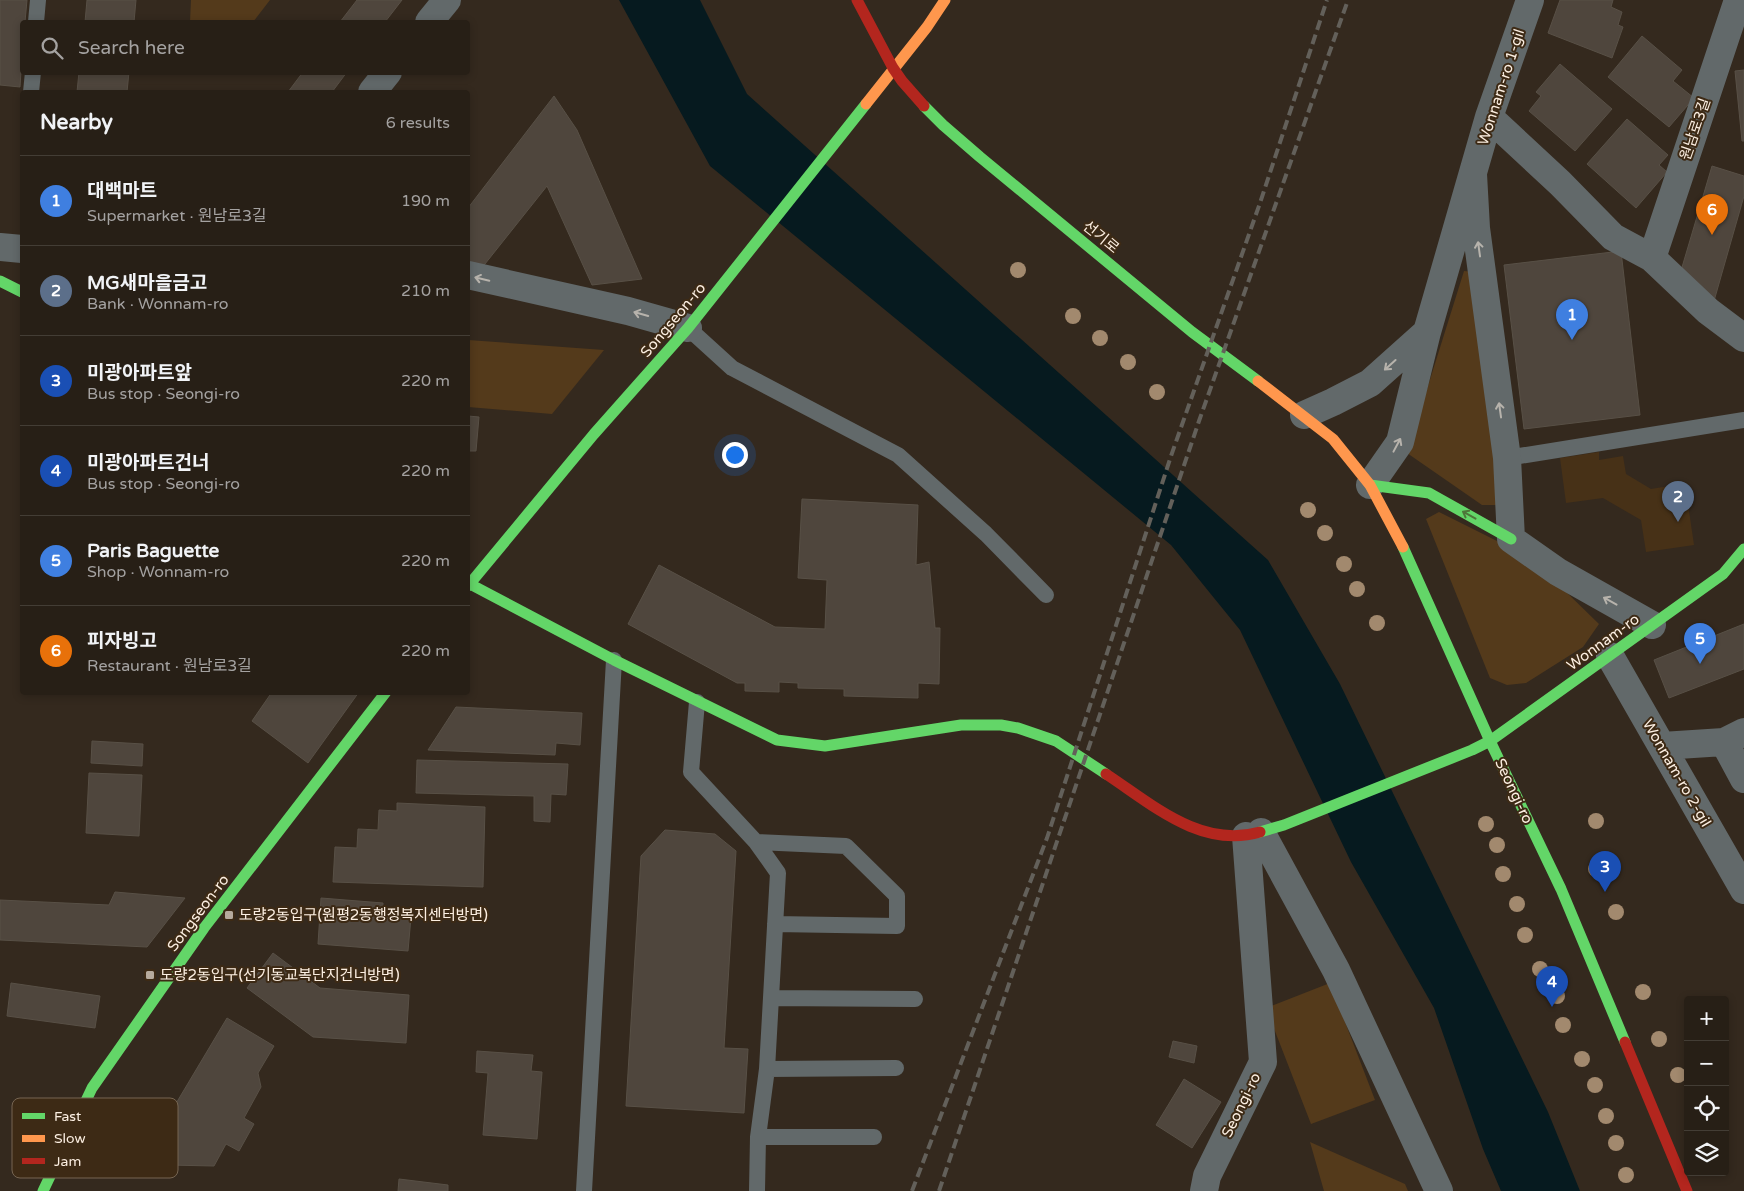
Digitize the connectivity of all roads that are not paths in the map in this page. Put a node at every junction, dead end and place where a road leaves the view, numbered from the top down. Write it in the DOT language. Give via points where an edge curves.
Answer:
graph roads {
  1 [pos="38,0"];
  2 [pos="447,0"];
  3 [pos="857,0"];
  4 [pos="945,0"];
  5 [pos="1530,0"];
  6 [pos="1738,0"];
  7 [pos="36,20"];
  8 [pos="431,20"];
  9 [pos="893,68"];
  10 [pos="33,75"];
  11 [pos="386,75"];
  12 [pos="31,90"];
  13 [pos="374,90"];
  14 [pos="1489,117"];
  15 [pos="1473,174"];
  16 [pos="0,248"];
  17 [pos="20,249"];
  18 [pos="1652,258"];
  19 [pos="470,275"];
  20 [pos="0,281"];
  21 [pos="20,291"];
  22 [pos="688,328"];
  23 [pos="1427,332"];
  24 [pos="1744,338"];
  25 [pos="1304,415"];
  26 [pos="1744,420"];
  27 [pos="1507,458"];
  28 [pos="1370,485"];
  29 [pos="1512,539"];
  30 [pos="1744,549"];
  31 [pos="470,583"];
  32 [pos="470,586"];
  33 [pos="1046,595"];
  34 [pos="1652,625"];
  35 [pos="1610,656"];
  36 [pos="614,660"];
  37 [pos="384,695"];
  38 [pos="697,702"];
  39 [pos="1734,737"];
  40 [pos="1490,741"];
  41 [pos="1662,746"];
  42 [pos="1744,779"];
  43 [pos="1254,834"];
  44 [pos="756,842"];
  45 [pos="1744,890"];
  46 [pos="775,924"];
  47 [pos="771,998"];
  48 [pos="915,999"];
  49 [pos="896,1068"];
  50 [pos="767,1069"];
  51 [pos="87,1098"];
  52 [pos="758,1137"];
  53 [pos="874,1137"];
  54 [pos="49,1178"];
  55 [pos="43,1191"];
  56 [pos="584,1191"];
  57 [pos="756,1191"];
  58 [pos="1204,1191"];
  59 [pos="1439,1191"];
  60 [pos="1687,1191"];
  1 -- 7 [label="lane"];
  2 -- 8 [label="street"];
  3 -- 9 [label="main road, 선기로"];
  4 -- 9 [label="main road, Songseon-ro"];
  5 -- 14 [label="street, Wonnam-ro 1-gil"];
  6 -- 18 [label="street, 원남로3길"];
  9 -- 22 [label="main road, Songseon-ro"];
  9 -- 25 [label="main road, 선기로" via="943,125 980,157 1192,332"];
  10 -- 12 [label="lane"];
  11 -- 13 [label="street"];
  14 -- 15 [label="street, Wonnam-ro 1-gil"];
  14 -- 18 [label="street" via="1613,237"];
  15 -- 23 [label="street, Wonnam-ro 1-gil"];
  27 -- 15 [label="street, one-way" via="1476,228"];
  16 -- 17 [label="street"];
  18 -- 24 [label="street" via="1708,311"];
  22 -- 19 [label="street, one-way"];
  20 -- 21 [label="main road"];
  22 -- 31 [label="main road, Songseon-ro"];
  22 -- 33 [label="lane" via="732,368 898,454 986,534"];
  23 -- 25 [label="street, one-way" via="1370,383"];
  28 -- 23 [label="street, Wonnam-ro 1-gil, one-way" via="1400,442"];
  25 -- 28 [label="main road, Seongi-ro" via="1333,439"];
  26 -- 27 [label="lane"];
  27 -- 29 [label="street"];
  29 -- 28 [label="main road, one-way" via="1429,493"];
  28 -- 40 [label="main road, Seongi-ro" via="1404,549"];
  34 -- 29 [label="street, one-way" via="1558,572"];
  30 -- 34 [label="main road, Wonnam-ro" via="1723,574"];
  32 -- 36 [label="main road, Wonnam-ro"];
  34 -- 35 [label="main road, Wonnam-ro"];
  35 -- 40 [label="main road, Wonnam-ro"];
  35 -- 41 [label="street, Wonnam-ro 2-gil"];
  36 -- 38 [label="main road, Wonnam-ro"];
  36 -- 56 [label="lane"];
  37 -- 51 [label="main road, Songseon-ro" via="204,928"];
  38 -- 43 [label="main road, Wonnam-ro" via="777,740 825,746 961,725 1018,728 1056,741 1179,822 1207,833 1232,837"];
  38 -- 44 [label="lane" via="691,772"];
  39 -- 41 [label="street"];
  39 -- 42 [label="street"];
  40 -- 43 [label="main road, Wonnam-ro" via="1284,825"];
  40 -- 60 [label="main road, Seongi-ro" via="1561,889"];
  41 -- 45 [label="street, Wonnam-ro 2-gil"];
  43 -- 58 [label="street, Seongi-ro" via="1263,1062 1207,1176"];
  43 -- 59 [label="street" via="1336,970"];
  44 -- 46 [label="lane" via="778,873"];
  44 -- 46 [label="lane" via="846,846 897,896 897,926"];
  46 -- 47 [label="lane"];
  47 -- 48 [label="lane"];
  47 -- 50 [label="lane"];
  49 -- 50 [label="lane"];
  50 -- 52 [label="lane"];
  52 -- 53 [label="lane"];
  52 -- 57 [label="lane"];
  54 -- 55 [label="main road, Songseon-ro"];
}
